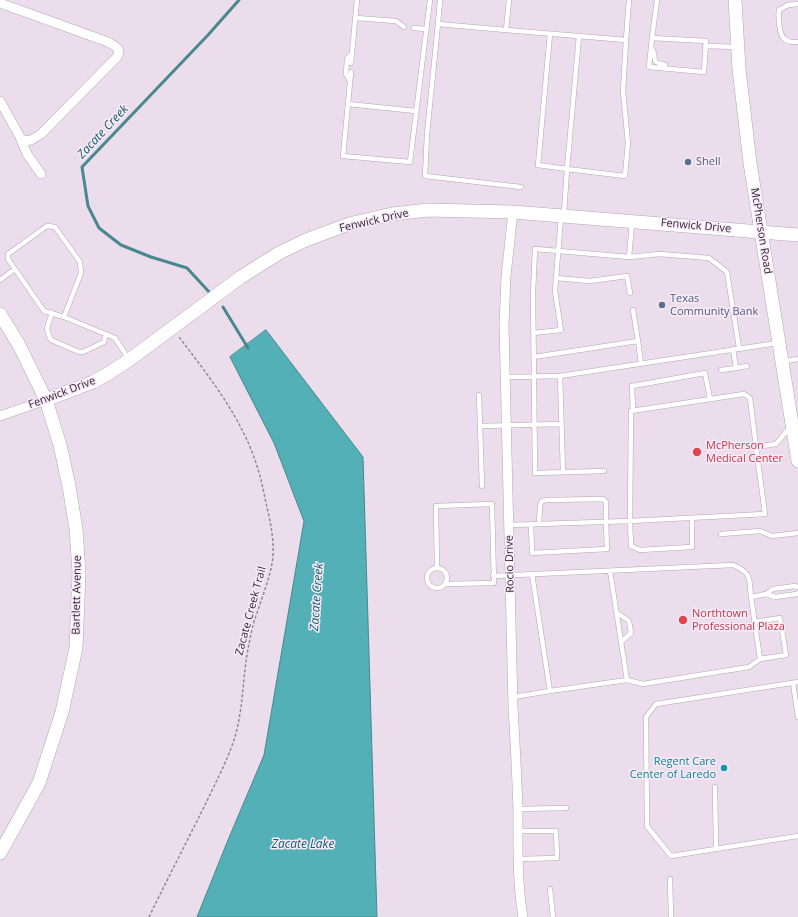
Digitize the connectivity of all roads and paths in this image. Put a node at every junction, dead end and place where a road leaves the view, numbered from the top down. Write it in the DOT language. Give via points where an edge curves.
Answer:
graph roads {
  1 [pos="358,0"];
  2 [pos="430,0"];
  3 [pos="440,0"];
  4 [pos="503,0"];
  5 [pos="509,0"];
  6 [pos="629,0"];
  7 [pos="657,0"];
  8 [pos="735,0"];
  9 [pos="0,3"];
  10 [pos="798,4"];
  11 [pos="356,18"];
  12 [pos="438,24"];
  13 [pos="404,27"];
  14 [pos="414,28"];
  15 [pos="426,29"];
  16 [pos="506,30"];
  17 [pos="550,34"];
  18 [pos="579,36"];
  19 [pos="652,38"];
  20 [pos="626,40"];
  21 [pos="798,42"];
  22 [pos="705,46"];
  23 [pos="651,47"];
  24 [pos="738,48"];
  25 [pos="352,52"];
  26 [pos="351,63"];
  27 [pos="701,71"];
  28 [pos="350,72"];
  29 [pos="350,81"];
  30 [pos="0,101"];
  31 [pos="348,104"];
  32 [pos="416,111"];
  33 [pos="20,137"];
  34 [pos="567,169"];
  35 [pos="41,174"];
  36 [pos="521,187"];
  37 [pos="513,212"];
  38 [pos="563,216"];
  39 [pos="633,221"];
  40 [pos="761,232"];
  41 [pos="798,235"];
  42 [pos="559,251"];
  43 [pos="629,257"];
  44 [pos="16,269"];
  45 [pos="556,278"];
  46 [pos="0,280"];
  47 [pos="630,293"];
  48 [pos="633,310"];
  49 [pos="52,313"];
  50 [pos="0,314"];
  51 [pos="64,317"];
  52 [pos="533,333"];
  53 [pos="106,334"];
  54 [pos="179,336"];
  55 [pos="638,341"];
  56 [pos="779,342"];
  57 [pos="739,348"];
  58 [pos="733,350"];
  59 [pos="534,357"];
  60 [pos="798,359"];
  61 [pos="129,360"];
  62 [pos="782,362"];
  63 [pos="641,363"];
  64 [pos="747,366"];
  65 [pos="736,368"];
  66 [pos="721,370"];
  67 [pos="534,376"];
  68 [pos="560,376"];
  69 [pos="506,377"];
  70 [pos="479,395"];
  71 [pos="710,399"];
  72 [pos="46,400"];
  73 [pos="633,411"];
  74 [pos="0,416"];
  75 [pos="534,424"];
  76 [pos="561,424"];
  77 [pos="792,424"];
  78 [pos="507,425"];
  79 [pos="480,426"];
  80 [pos="756,447"];
  81 [pos="798,458"];
  82 [pos="604,471"];
  83 [pos="562,472"];
  84 [pos="482,486"];
  85 [pos="692,518"];
  86 [pos="606,522"];
  87 [pos="630,522"];
  88 [pos="531,524"];
  89 [pos="539,524"];
  90 [pos="509,525"];
  91 [pos="798,533"];
  92 [pos="721,534"];
  93 [pos="437,568"];
  94 [pos="610,571"];
  95 [pos="532,574"];
  96 [pos="510,575"];
  97 [pos="493,576"];
  98 [pos="445,584"];
  99 [pos="798,587"];
  100 [pos="798,593"];
  101 [pos="766,594"];
  102 [pos="751,597"];
  103 [pos="616,612"];
  104 [pos="755,622"];
  105 [pos="621,642"];
  106 [pos="760,659"];
  107 [pos="627,680"];
  108 [pos="795,682"];
  109 [pos="550,691"];
  110 [pos="512,697"];
  111 [pos="798,717"];
  112 [pos="715,787"];
  113 [pos="566,808"];
  114 [pos="518,809"];
  115 [pos="518,831"];
  116 [pos="798,836"];
  117 [pos="716,849"];
  118 [pos="0,853"];
  119 [pos="519,859"];
  120 [pos="670,879"];
  121 [pos="550,889"];
  122 [pos="149,917"];
  123 [pos="524,917"];
  124 [pos="553,917"];
  125 [pos="671,917"];
  1 -- 11 [label="lane"];
  2 -- 15 [label="lane"];
  3 -- 12 [label="lane"];
  4 -- 5 [label="lane"];
  5 -- 16 [label="lane"];
  6 -- 20 [label="lane"];
  7 -- 19 [label="lane"];
  8 -- 24 [label="main road, McPherson Road"];
  9 -- 33 [label="street" via="108,42 119,50 117,57 42,134 24,141"];
  10 -- 21 [label="lane" via="788,5 779,10 778,15 780,34 791,42"];
  11 -- 13 [label="lane" via="396,21"];
  11 -- 25 [label="lane"];
  12 -- 16 [label="lane"];
  12 -- 36 [label="lane" via="425,176"];
  14 -- 15 [label="lane"];
  15 -- 32 [label="lane"];
  16 -- 17 [label="lane"];
  17 -- 18 [label="lane"];
  17 -- 34 [label="lane" via="538,165"];
  18 -- 20 [label="lane"];
  18 -- 34 [label="lane"];
  19 -- 22 [label="lane" via="706,41"];
  19 -- 23 [label="lane"];
  20 -- 34 [label="lane" via="623,91 628,143 625,176"];
  22 -- 24 [label="lane"];
  22 -- 27 [label="lane" via="704,72"];
  23 -- 27 [label="lane" via="655,61 662,65 696,68"];
  23 -- 27 [label="lane" via="649,66"];
  24 -- 40 [label="main road, McPherson Road"];
  25 -- 26 [label="lane"];
  25 -- 29 [label="lane" via="347,59 346,74"];
  28 -- 29 [label="lane"];
  29 -- 31 [label="lane"];
  30 -- 33 [label="street"];
  31 -- 32 [label="lane"];
  31 -- 32 [label="lane" via="343,156 410,162"];
  33 -- 35 [label="street" via="27,154"];
  34 -- 38 [label="lane"];
  37 -- 38 [label="main road, Fenwick Drive"];
  37 -- 61 [label="main road, Fenwick Drive" via="428,210 392,214 349,224 306,240 278,253 241,277"];
  37 -- 69 [label="street, Rocio Drive" via="506,276"];
  38 -- 39 [label="main road, Fenwick Drive"];
  38 -- 42 [label="lane"];
  39 -- 40 [label="main road, Fenwick Drive"];
  39 -- 43 [label="lane"];
  40 -- 41 [label="main road, Fenwick Drive"];
  40 -- 56 [label="main road, McPherson Road"];
  42 -- 43 [label="lane"];
  42 -- 45 [label="lane"];
  42 -- 52 [label="lane" via="536,249"];
  43 -- 57 [label="lane" via="660,254 709,258 727,272"];
  44 -- 46 [label="lane"];
  44 -- 49 [label="lane" via="44,311"];
  44 -- 51 [label="lane" via="8,259 8,254 47,226 55,227 80,262 80,273"];
  45 -- 47 [label="lane" via="590,281 627,276"];
  45 -- 52 [label="lane" via="555,291 561,330"];
  48 -- 55 [label="lane"];
  49 -- 51 [label="lane"];
  49 -- 53 [label="lane" via="47,328 51,340 79,352 104,342"];
  50 -- 72 [label="main road, Bartlett Avenue" via="19,345"];
  51 -- 53 [label="lane"];
  52 -- 59 [label="lane"];
  53 -- 61 [label="lane" via="115,338"];
  54 -- 122 [label="path, Zacate Creek Trail" via="224,398 247,441 258,469 266,502 272,531 273,555 248,648 243,695 233,743"];
  55 -- 59 [label="lane"];
  55 -- 63 [label="lane"];
  56 -- 57 [label="lane"];
  56 -- 62 [label="main road, McPherson Road"];
  57 -- 58 [label="lane"];
  58 -- 63 [label="lane"];
  58 -- 65 [label="lane"];
  59 -- 67 [label="lane"];
  60 -- 62 [label="lane"];
  61 -- 72 [label="main road, Fenwick Drive" via="94,382"];
  62 -- 77 [label="main road, McPherson Road"];
  63 -- 68 [label="lane"];
  64 -- 65 [label="lane"];
  65 -- 66 [label="lane"];
  67 -- 68 [label="lane"];
  67 -- 69 [label="lane"];
  67 -- 75 [label="lane"];
  68 -- 76 [label="lane"];
  69 -- 78 [label="street, Rocio Drive"];
  70 -- 79 [label="lane"];
  71 -- 73 [label="lane"];
  71 -- 73 [label="lane" via="705,373 632,386"];
  71 -- 80 [label="lane" via="744,394 750,398"];
  72 -- 74 [label="street, Fenwick Drive"];
  72 -- 118 [label="main road, Bartlett Avenue" via="60,445 76,529 79,573 76,648 62,712 39,784"];
  73 -- 87 [label="lane"];
  75 -- 76 [label="lane"];
  75 -- 78 [label="lane"];
  75 -- 83 [label="lane" via="535,473"];
  76 -- 83 [label="lane"];
  77 -- 80 [label="lane" via="776,444"];
  77 -- 81 [label="main road, McPherson Road"];
  78 -- 79 [label="lane"];
  78 -- 90 [label="street, Rocio Drive"];
  79 -- 84 [label="lane"];
  80 -- 85 [label="lane" via="765,514"];
  82 -- 83 [label="lane"];
  85 -- 87 [label="lane"];
  85 -- 87 [label="lane" via="692,547 662,549 640,550 632,546"];
  86 -- 87 [label="lane"];
  86 -- 88 [label="lane" via="607,549 532,553"];
  86 -- 89 [label="lane"];
  86 -- 89 [label="lane" via="606,502 603,499 547,500 542,501 540,505"];
  88 -- 89 [label="lane"];
  88 -- 90 [label="lane"];
  90 -- 96 [label="street, Rocio Drive"];
  91 -- 92 [label="lane" via="772,536 760,531"];
  93 -- 97 [label="lane" via="436,506 492,504"];
  93 -- 98 [label="lane" via="446,574"];
  93 -- 98 [label="lane" via="428,572 428,585 437,589"];
  94 -- 95 [label="lane"];
  94 -- 102 [label="lane" via="733,565 748,574"];
  94 -- 103 [label="lane"];
  95 -- 96 [label="lane"];
  95 -- 109 [label="lane"];
  96 -- 97 [label="lane"];
  96 -- 110 [label="street, Rocio Drive"];
  97 -- 98 [label="lane" via="494,583"];
  99 -- 101 [label="lane" via="773,589"];
  100 -- 101 [label="lane" via="775,597"];
  101 -- 102 [label="lane"];
  102 -- 104 [label="lane"];
  103 -- 105 [label="lane"];
  103 -- 105 [label="lane" via="629,620 630,633"];
  104 -- 106 [label="lane"];
  104 -- 106 [label="lane" via="780,618 786,655"];
  105 -- 107 [label="lane"];
  106 -- 107 [label="lane" via="749,667 643,684"];
  107 -- 109 [label="lane"];
  108 -- 111 [label="lane"];
  108 -- 117 [label="lane" via="656,704 646,717 647,826 671,856"];
  109 -- 110 [label="lane"];
  110 -- 114 [label="street, Rocio Drive"];
  112 -- 117 [label="lane"];
  113 -- 114 [label="lane"];
  114 -- 115 [label="street, Rocio Drive"];
  115 -- 119 [label="street, Rocio Drive"];
  115 -- 119 [label="lane" via="556,831 557,858"];
  116 -- 117 [label="lane"];
  119 -- 123 [label="street, Rocio Drive"];
  120 -- 125 [label="lane"];
  121 -- 124 [label="lane"];
}
